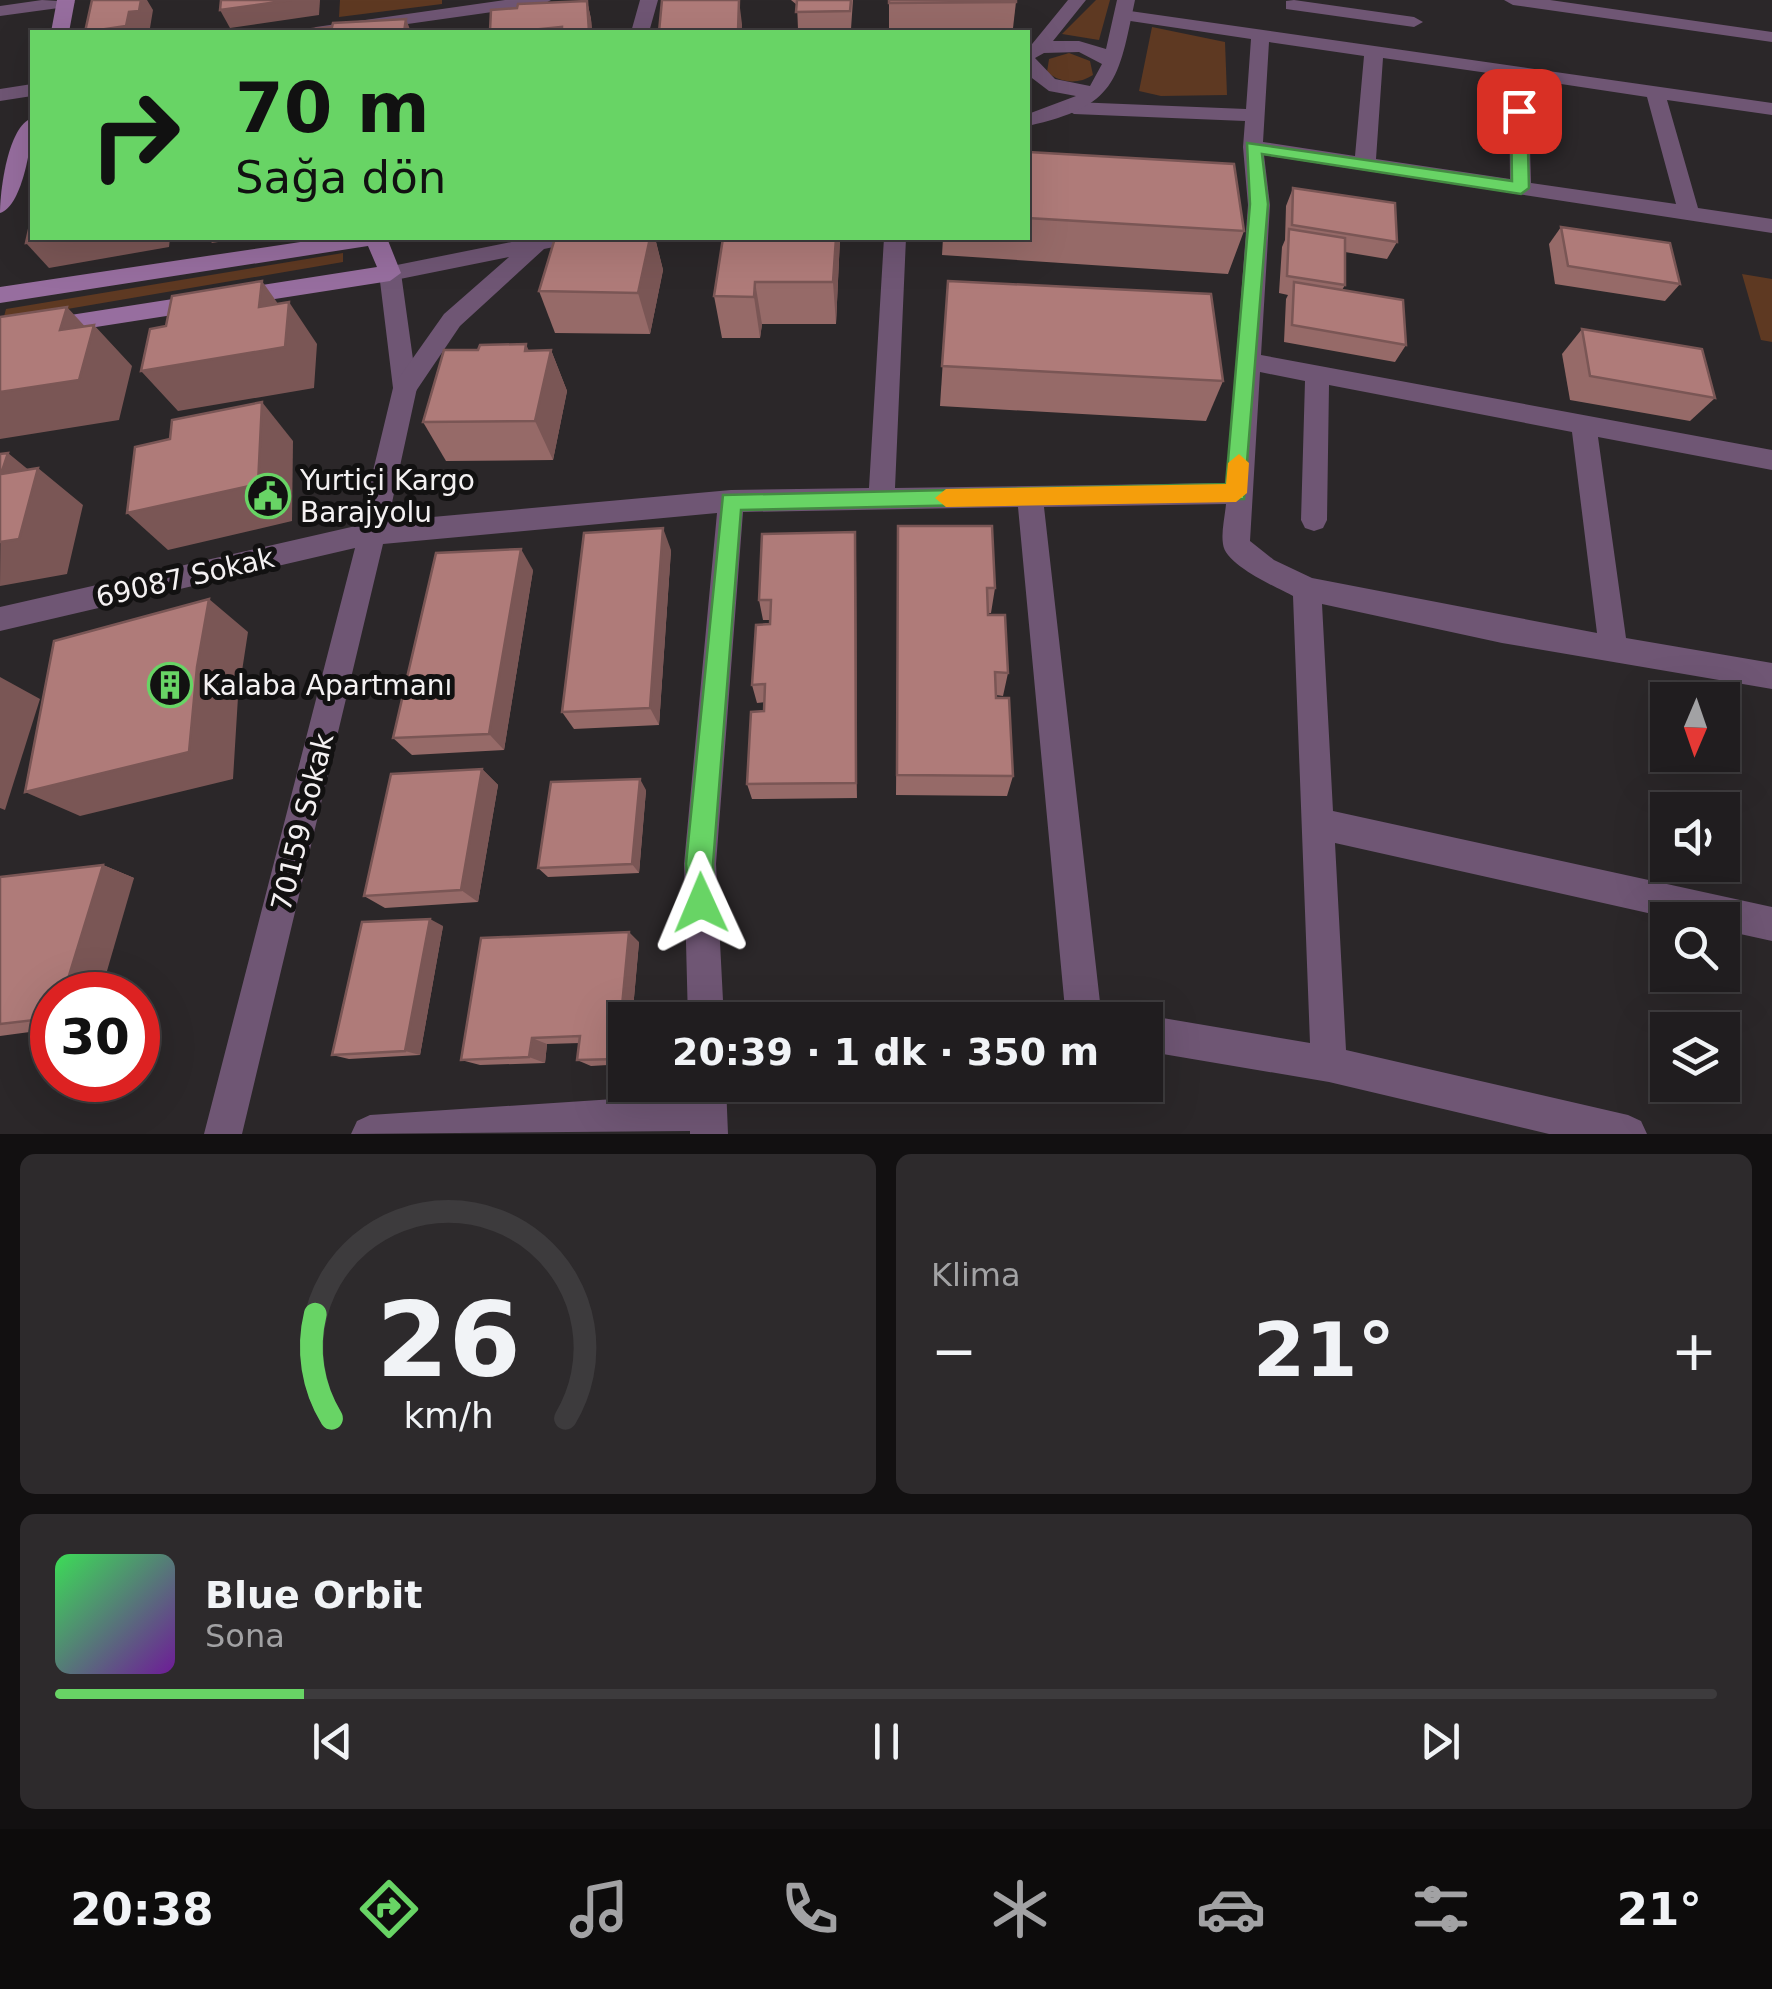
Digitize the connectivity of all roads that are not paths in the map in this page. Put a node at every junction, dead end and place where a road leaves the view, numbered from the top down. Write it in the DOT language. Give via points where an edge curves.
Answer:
graph roads {
  1 [pos="542,0"];
  2 [pos="649,0"];
  3 [pos="1077,0"];
  4 [pos="1416,0"];
  5 [pos="1513,0"];
  6 [pos="66,1"];
  7 [pos="1292,5"];
  8 [pos="1125,7"];
  9 [pos="0,11"];
  10 [pos="1414,22"];
  11 [pos="60,30"];
  12 [pos="330,30"];
  13 [pos="641,30"];
  14 [pos="1260,36"];
  15 [pos="1772,37"];
  16 [pos="1374,52"];
  17 [pos="1031,56"];
  18 [pos="1410,57"];
  19 [pos="1113,64"];
  20 [pos="1518,73"];
  21 [pos="30,90"];
  22 [pos="1094,92"];
  23 [pos="1655,92"];
  24 [pos="0,95"];
  25 [pos="1074,108"];
  26 [pos="1772,109"];
  27 [pos="1253,115"];
  28 [pos="1030,119"];
  29 [pos="30,128"];
  30 [pos="1252,147"];
  31 [pos="1365,164"];
  32 [pos="6,176"];
  33 [pos="1521,188"];
  34 [pos="0,206"];
  35 [pos="1690,214"];
  36 [pos="1772,226"];
  37 [pos="361,240"];
  38 [pos="375,240"];
  39 [pos="556,240"];
  40 [pos="895,240"];
  41 [pos="536,245"];
  42 [pos="390,273"];
  43 [pos="0,295"];
  44 [pos="0,334"];
  45 [pos="1246,361"];
  46 [pos="1317,374"];
  47 [pos="405,388"];
  48 [pos="1584,424"];
  49 [pos="1772,460"];
  50 [pos="1236,493"];
  51 [pos="1030,496"];
  52 [pos="881,499"];
  53 [pos="731,501"];
  54 [pos="1314,520"];
  55 [pos="369,534"];
  56 [pos="1307,590"];
  57 [pos="0,619"];
  58 [pos="1613,649"];
  59 [pos="1772,676"];
  60 [pos="1318,823"];
  61 [pos="1772,924"];
  62 [pos="705,1002"];
  63 [pos="1082,1002"];
  64 [pos="1163,1035"];
  65 [pos="1329,1064"];
  66 [pos="709,1110"];
  67 [pos="222,1134"];
  68 [pos="370,1134"];
  69 [pos="1628,1134"];
  1 -- 12 [label="street"];
  2 -- 13 [label="street"];
  3 -- 17 [label="street"];
  4 -- 10 [label="street"];
  5 -- 15 [label="street"];
  6 -- 9 [label="street"];
  6 -- 11 [label="main road"];
  7 -- 10 [label="street"];
  8 -- 14 [label="street"];
  8 -- 19 [label="street"];
  10 -- 18 [label="street"];
  14 -- 16 [label="street"];
  14 -- 27 [label="street"];
  16 -- 18 [label="street"];
  16 -- 31 [label="street"];
  17 -- 19 [label="street" via="1071,44 1102,51"];
  17 -- 22 [label="street" via="1034,74 1054,89"];
  18 -- 20 [label="street"];
  19 -- 22 [label="street" via="1109,80"];
  20 -- 23 [label="street"];
  20 -- 33 [label="street"];
  21 -- 24 [label="street"];
  22 -- 25 [label="street"];
  23 -- 26 [label="street"];
  23 -- 35 [label="street"];
  25 -- 27 [label="street"];
  25 -- 28 [label="street"];
  27 -- 30 [label="street"];
  29 -- 32 [label="main road"];
  30 -- 31 [label="street"];
  30 -- 45 [label="street" via="1259,204"];
  31 -- 33 [label="street"];
  32 -- 34 [label="main road"];
  33 -- 35 [label="street"];
  35 -- 36 [label="street"];
  37 -- 43 [label="main road"];
  38 -- 42 [label="main road"];
  39 -- 41 [label="street"];
  40 -- 52 [label="street"];
  41 -- 42 [label="street"];
  41 -- 47 [label="street" via="452,320"];
  42 -- 44 [label="main road"];
  42 -- 47 [label="street, 70159 Sokak"];
  45 -- 46 [label="street"];
  45 -- 50 [label="street"];
  46 -- 48 [label="street"];
  46 -- 54 [label="street"];
  47 -- 55 [label="street, 70159 Sokak"];
  48 -- 49 [label="street"];
  48 -- 58 [label="street"];
  50 -- 51 [label="street, 69087 Sokak"];
  50 -- 56 [label="street" via="1236,546"];
  51 -- 52 [label="street, 69087 Sokak"];
  51 -- 63 [label="street"];
  52 -- 53 [label="street, 69087 Sokak"];
  53 -- 55 [label="street, 69087 Sokak"];
  53 -- 62 [label="street" via="700,864"];
  55 -- 57 [label="street, 69087 Sokak"];
  55 -- 67 [label="street, 70159 Sokak" via="339,678"];
  56 -- 58 [label="street"];
  56 -- 60 [label="street"];
  58 -- 59 [label="street"];
  60 -- 61 [label="street"];
  60 -- 65 [label="street"];
  64 -- 65 [label="street"];
  65 -- 69 [label="street"];
  66 -- 68 [label="street"];
}
